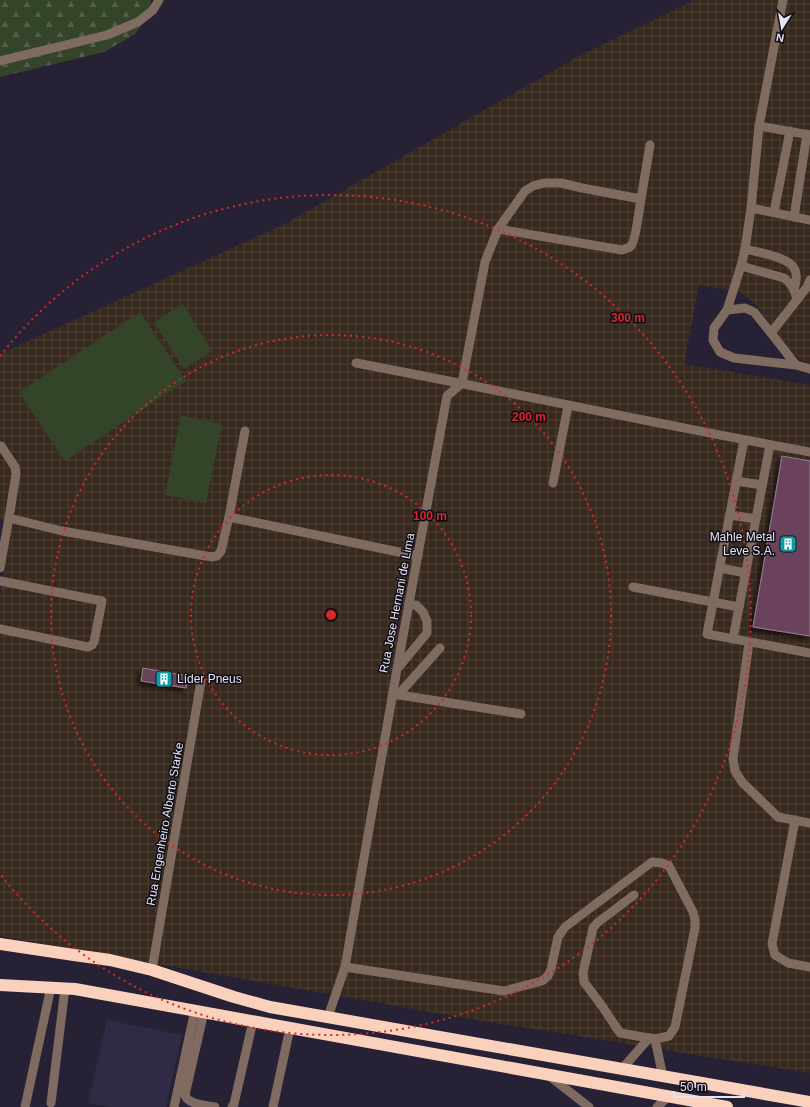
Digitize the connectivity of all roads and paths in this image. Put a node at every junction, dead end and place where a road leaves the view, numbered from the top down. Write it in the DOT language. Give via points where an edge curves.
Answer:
graph roads {
  1 [pos="159,0"];
  2 [pos="783,0"];
  3 [pos="0,61"];
  4 [pos="759,126"];
  5 [pos="790,131"];
  6 [pos="809,135"];
  7 [pos="650,145"];
  8 [pos="641,200"];
  9 [pos="751,208"];
  10 [pos="774,212"];
  11 [pos="794,217"];
  12 [pos="810,220"];
  13 [pos="498,229"];
  14 [pos="745,249"];
  15 [pos="741,266"];
  16 [pos="810,280"];
  17 [pos="794,290"];
  18 [pos="797,300"];
  19 [pos="727,310"];
  20 [pos="771,332"];
  21 [pos="356,363"];
  22 [pos="796,365"];
  23 [pos="810,369"];
  24 [pos="462,383"];
  25 [pos="568,406"];
  26 [pos="245,431"];
  27 [pos="744,440"];
  28 [pos="770,445"];
  29 [pos="1,446"];
  30 [pos="810,452"];
  31 [pos="736,481"];
  32 [pos="553,484"];
  33 [pos="762,485"];
  34 [pos="730,515"];
  35 [pos="230,517"];
  36 [pos="9,518"];
  37 [pos="756,519"];
  38 [pos="3,534"];
  39 [pos="418,556"];
  40 [pos="0,568"];
  41 [pos="720,568"];
  42 [pos="746,573"];
  43 [pos="0,581"];
  44 [pos="633,587"];
  45 [pos="713,602"];
  46 [pos="410,605"];
  47 [pos="740,607"];
  48 [pos="0,629"];
  49 [pos="733,639"];
  50 [pos="749,642"];
  51 [pos="440,648"];
  52 [pos="810,653"];
  53 [pos="397,669"];
  54 [pos="201,681"];
  55 [pos="396,695"];
  56 [pos="521,714"];
  57 [pos="795,820"];
  58 [pos="810,823"];
  59 [pos="634,895"];
  60 [pos="0,944"];
  61 [pos="345,967"];
  62 [pos="810,967"];
  63 [pos="152,970"];
  64 [pos="0,985"];
  65 [pos="51,987"];
  66 [pos="65,988"];
  67 [pos="199,1011"];
  68 [pos="328,1017"];
  69 [pos="253,1021"];
  70 [pos="290,1028"];
  71 [pos="652,1039"];
  72 [pos="622,1069"];
  73 [pos="547,1074"];
  74 [pos="663,1077"];
  75 [pos="668,1096"];
  76 [pos="810,1102"];
  77 [pos="51,1103"];
  78 [pos="25,1107"];
  79 [pos="174,1107"];
  80 [pos="215,1107"];
  81 [pos="232,1107"];
  82 [pos="273,1107"];
  83 [pos="589,1107"];
  84 [pos="658,1107"];
  85 [pos="727,1107"];
  1 -- 3 [label="street" via="153,10 138,22 107,35"];
  2 -- 4 [label="street"];
  4 -- 5 [label="street"];
  4 -- 9 [label="street"];
  5 -- 6 [label="street"];
  5 -- 10 [label="street"];
  6 -- 11 [label="street"];
  7 -- 8 [label="street"];
  8 -- 13 [label="street" via="561,183 544,183 525,191"];
  8 -- 13 [label="street" via="634,239 631,246 622,250"];
  9 -- 10 [label="street"];
  9 -- 14 [label="street"];
  10 -- 11 [label="street"];
  11 -- 12 [label="street"];
  13 -- 24 [label="street" via="485,262"];
  14 -- 15 [label="street"];
  14 -- 17 [label="street" via="787,261 794,267 796,274"];
  15 -- 17 [label="street" via="784,278 790,282"];
  15 -- 19 [label="street"];
  16 -- 18 [label="street"];
  17 -- 18 [label="street"];
  18 -- 20 [label="street"];
  19 -- 20 [label="street" via="745,308 754,312"];
  19 -- 22 [label="street" via="714,328 713,340 720,352 734,358"];
  20 -- 22 [label="street"];
  21 -- 24 [label="street"];
  22 -- 23 [label="street"];
  24 -- 25 [label="street"];
  24 -- 39 [label="street, Rua Jose Hernani de Lima" via="447,396"];
  25 -- 27 [label="street"];
  25 -- 32 [label="street"];
  26 -- 35 [label="street"];
  27 -- 28 [label="street"];
  27 -- 31 [label="street"];
  28 -- 30 [label="street"];
  28 -- 33 [label="street"];
  29 -- 36 [label="street" via="15,467 16,474"];
  31 -- 33 [label="street"];
  31 -- 34 [label="street"];
  33 -- 37 [label="street"];
  34 -- 37 [label="street"];
  34 -- 41 [label="street"];
  35 -- 36 [label="street" via="221,551 212,557 62,531"];
  35 -- 39 [label="street"];
  36 -- 38 [label="street"];
  37 -- 42 [label="street"];
  38 -- 40 [label="street"];
  39 -- 46 [label="street, Rua Jose Hernani de Lima"];
  41 -- 42 [label="street"];
  41 -- 45 [label="street"];
  42 -- 47 [label="street"];
  43 -- 48 [label="street" via="102,601 94,642 88,647"];
  44 -- 45 [label="street"];
  45 -- 47 [label="street"];
  45 -- 49 [label="street" via="707,634"];
  46 -- 53 [label="street, Rua Jose Hernani de Lima"];
  46 -- 53 [label="street" via="416,605 423,612 427,621 427,633"];
  47 -- 49 [label="street"];
  49 -- 50 [label="street"];
  50 -- 52 [label="street"];
  50 -- 57 [label="street" via="733,759 735,771 742,782 778,817"];
  51 -- 55 [label="street"];
  53 -- 55 [label="street, Rua Jose Hernani de Lima"];
  54 -- 63 [label="street, Rua Engenheiro Alberto Starke"];
  55 -- 56 [label="street"];
  55 -- 61 [label="street, Rua Jose Hernani de Lima"];
  57 -- 58 [label="street"];
  57 -- 62 [label="street" via="772,944 775,955 788,963"];
  59 -- 71 [label="street" via="593,928 583,973 584,982 620,1033"];
  60 -- 63 [label="highway" via="110,960"];
  61 -- 68 [label="street, Rua Jose Hernani de Lima"];
  61 -- 71 [label="street" via="504,991 542,981 551,969 558,937 565,927 652,862 662,863 669,866 693,912 695,928 675,1028 669,1036"];
  63 -- 68 [label="highway" via="234,997"];
  64 -- 65 [label="highway"];
  65 -- 66 [label="highway"];
  65 -- 78 [label="street"];
  66 -- 67 [label="highway"];
  66 -- 77 [label="street"];
  67 -- 69 [label="highway"];
  67 -- 79 [label="street"];
  67 -- 80 [label="street" via="185,1095 191,1102"];
  68 -- 72 [label="highway"];
  69 -- 70 [label="highway"];
  69 -- 81 [label="street"];
  70 -- 73 [label="highway"];
  70 -- 82 [label="street"];
  71 -- 72 [label="street"];
  71 -- 74 [label="street"];
  72 -- 74 [label="highway"];
  73 -- 75 [label="highway"];
  73 -- 83 [label="street"];
  74 -- 76 [label="highway"];
  75 -- 84 [label="street"];
  75 -- 85 [label="highway"];
}
